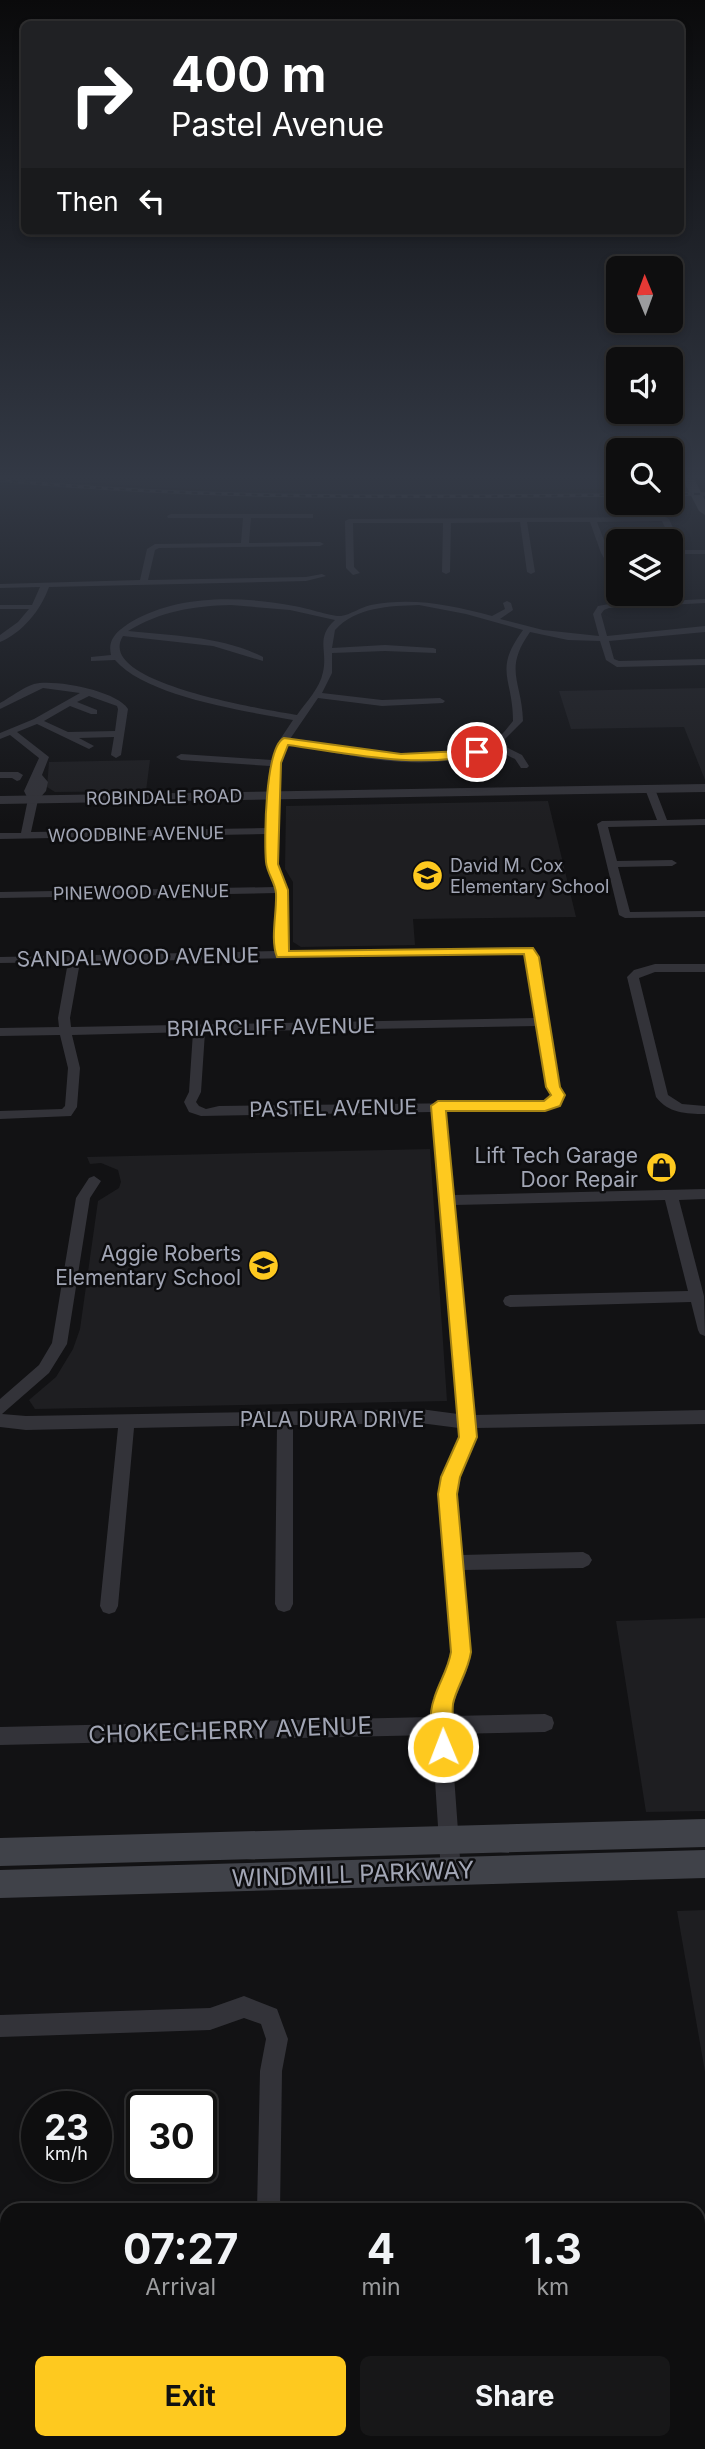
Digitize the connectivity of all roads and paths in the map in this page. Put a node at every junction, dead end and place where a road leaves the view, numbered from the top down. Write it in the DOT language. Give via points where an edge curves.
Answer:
graph roads {
  1 [pos="41,594"];
  2 [pos="705,601"];
  3 [pos="508,603"];
  4 [pos="141,606"];
  5 [pos="0,607"];
  6 [pos="34,607"];
  7 [pos="153,613"];
  8 [pos="342,618"];
  9 [pos="492,620"];
  10 [pos="705,629"];
  11 [pos="527,630"];
  12 [pos="120,633"];
  13 [pos="0,639"];
  14 [pos="606,639"];
  15 [pos="328,651"];
  16 [pos="433,651"];
  17 [pos="116,657"];
  18 [pos="94,659"];
  19 [pos="260,659"];
  20 [pos="705,662"];
  21 [pos="87,693"];
  22 [pos="316,695"];
  23 [pos="440,701"];
  24 [pos="70,703"];
  25 [pos="0,706"];
  26 [pos="94,712"];
  27 [pos="299,718"];
  28 [pos="37,721"];
  29 [pos="12,732"];
  30 [pos="119,734"];
  31 [pos="66,735"];
  32 [pos="0,736"];
  33 [pos="284,741"];
  34 [pos="493,745"];
  35 [pos="89,746"];
  36 [pos="116,755"];
  37 [pos="181,757"];
  38 [pos="275,763"];
  39 [pos="524,766"];
  40 [pos="0,775"];
  41 [pos="17,778"];
  42 [pos="705,788"];
  43 [pos="650,789"];
  44 [pos="274,795"];
  45 [pos="33,799"];
  46 [pos="0,800"];
  47 [pos="663,822"];
  48 [pos="705,822"];
  49 [pos="273,831"];
  50 [pos="0,836"];
  51 [pos="25,836"];
  52 [pos="672,863"];
  53 [pos="612,864"];
  54 [pos="282,890"];
  55 [pos="0,895"];
  56 [pos="705,914"];
  57 [pos="282,955"];
  58 [pos="75,958"];
  59 [pos="0,960"];
  60 [pos="705,968"];
  61 [pos="542,1022"];
  62 [pos="199,1029"];
  63 [pos="65,1031"];
  64 [pos="0,1032"];
  65 [pos="438,1106"];
  66 [pos="705,1110"];
  67 [pos="0,1115"];
  68 [pos="94,1181"];
  69 [pos="705,1194"];
  70 [pos="671,1195"];
  71 [pos="448,1199"];
  72 [pos="697,1296"];
  73 [pos="510,1300"];
  74 [pos="705,1331"];
  75 [pos="0,1408"];
  76 [pos="705,1417"];
  77 [pos="285,1418"];
  78 [pos="0,1420"];
  79 [pos="127,1422"];
  80 [pos="467,1422"];
  81 [pos="583,1560"];
  82 [pos="454,1563"];
  83 [pos="284,1604"];
  84 [pos="109,1606"];
  85 [pos="545,1723"];
  86 [pos="441,1724"];
  87 [pos="0,1737"];
  88 [pos="705,1833"];
  89 [pos="449,1838"];
  90 [pos="0,1852"];
  91 [pos="705,1864"];
  92 [pos="451,1872"];
  93 [pos="0,1884"];
  94 [pos="0,2026"];
  95 [pos="269,2203"];
  1 -- 6 [label="street"];
  2 -- 14 [label="street" via="601,608 597,614"];
  3 -- 9 [label="street" via="509,610"];
  4 -- 7 [label="street"];
  5 -- 6 [label="street"];
  6 -- 13 [label="street"];
  7 -- 8 [label="street" via="190,605 253,603"];
  7 -- 12 [label="street"];
  8 -- 9 [label="street" via="375,606 416,602 463,609"];
  8 -- 15 [label="street" via="330,629"];
  9 -- 11 [label="street"];
  10 -- 14 [label="street"];
  11 -- 14 [label="street"];
  11 -- 34 [label="street" via="509,660 518,720 506,737"];
  12 -- 17 [label="street"];
  12 -- 19 [label="street" via="219,646"];
  14 -- 20 [label="street" via="610,660 617,664"];
  15 -- 16 [label="street"];
  15 -- 22 [label="street" via="329,669"];
  17 -- 18 [label="street"];
  17 -- 27 [label="street" via="129,671 150,680 225,704"];
  21 -- 24 [label="street"];
  21 -- 25 [label="street" via="36,686"];
  21 -- 30 [label="street" via="123,706"];
  22 -- 23 [label="street" via="382,703"];
  22 -- 27 [label="street"];
  24 -- 26 [label="street"];
  24 -- 28 [label="street"];
  27 -- 33 [label="street"];
  28 -- 29 [label="street"];
  28 -- 31 [label="street"];
  29 -- 32 [label="street"];
  29 -- 45 [label="street" via="34,750 31,755 43,782"];
  30 -- 31 [label="street"];
  30 -- 36 [label="street"];
  31 -- 35 [label="street"];
  33 -- 34 [label="street" via="401,758 454,756"];
  33 -- 38 [label="street"];
  34 -- 39 [label="street" via="519,757"];
  37 -- 38 [label="street"];
  38 -- 44 [label="street"];
  40 -- 41 [label="street"];
  42 -- 43 [label="street, ROBINDALE ROAD"];
  43 -- 44 [label="street, ROBINDALE ROAD"];
  43 -- 47 [label="street"];
  44 -- 45 [label="street, ROBINDALE ROAD"];
  44 -- 49 [label="street"];
  45 -- 46 [label="street, ROBINDALE ROAD"];
  45 -- 51 [label="street"];
  47 -- 48 [label="street"];
  47 -- 53 [label="street" via="602,824"];
  49 -- 51 [label="street, WOODBINE AVENUE"];
  49 -- 54 [label="street" via="272,864"];
  50 -- 51 [label="street, WOODBINE AVENUE"];
  52 -- 53 [label="street"];
  53 -- 56 [label="street" via="625,915"];
  54 -- 55 [label="street, PINEWOOD AVENUE"];
  54 -- 57 [label="street"];
  57 -- 58 [label="street, SANDALWOOD AVENUE"];
  57 -- 61 [label="street, SANDALWOOD AVENUE" via="528,950"];
  58 -- 59 [label="street, SANDALWOOD AVENUE"];
  58 -- 63 [label="street"];
  60 -- 66 [label="street" via="637,971 633,977 662,1097 669,1106"];
  61 -- 62 [label="street, BRIARCLIFF AVENUE"];
  61 -- 65 [label="street, PASTEL AVENUE" via="558,1095 555,1102 545,1106"];
  62 -- 63 [label="street, BRIARCLIFF AVENUE"];
  62 -- 65 [label="street, PASTEL AVENUE" via="195,1092 190,1102 194,1110"];
  63 -- 64 [label="street, BRIARCLIFF AVENUE"];
  63 -- 67 [label="street" via="74,1068 71,1107 66,1113"];
  65 -- 71 [label="street"];
  68 -- 75 [label="street" via="83,1198 59,1344 44,1368"];
  69 -- 70 [label="street"];
  70 -- 71 [label="street"];
  70 -- 72 [label="street"];
  71 -- 80 [label="street"];
  72 -- 73 [label="street"];
  72 -- 74 [label="street"];
  76 -- 80 [label="street, PALA DURA DRIVE"];
  77 -- 79 [label="street, PALA DURA DRIVE"];
  77 -- 80 [label="street, PALA DURA DRIVE" via="420,1416"];
  77 -- 83 [label="street"];
  78 -- 79 [label="street, PALA DURA DRIVE"];
  79 -- 84 [label="street"];
  80 -- 82 [label="street" via="468,1437 450,1477 448,1494"];
  81 -- 82 [label="street"];
  82 -- 86 [label="street" via="461,1652 443,1702"];
  85 -- 86 [label="street, CHOKECHERRY AVENUE"];
  86 -- 87 [label="street, CHOKECHERRY AVENUE"];
  86 -- 89 [label="street"];
  88 -- 89 [label="main road, WINDMILL PARKWAY"];
  89 -- 90 [label="main road, WINDMILL PARKWAY"];
  89 -- 92 [label="street"];
  91 -- 92 [label="main road, WINDMILL PARKWAY"];
  92 -- 93 [label="main road, WINDMILL PARKWAY"];
  94 -- 95 [label="street" via="210,2019 244,2007 270,2017 277,2039 271,2071"];
}
